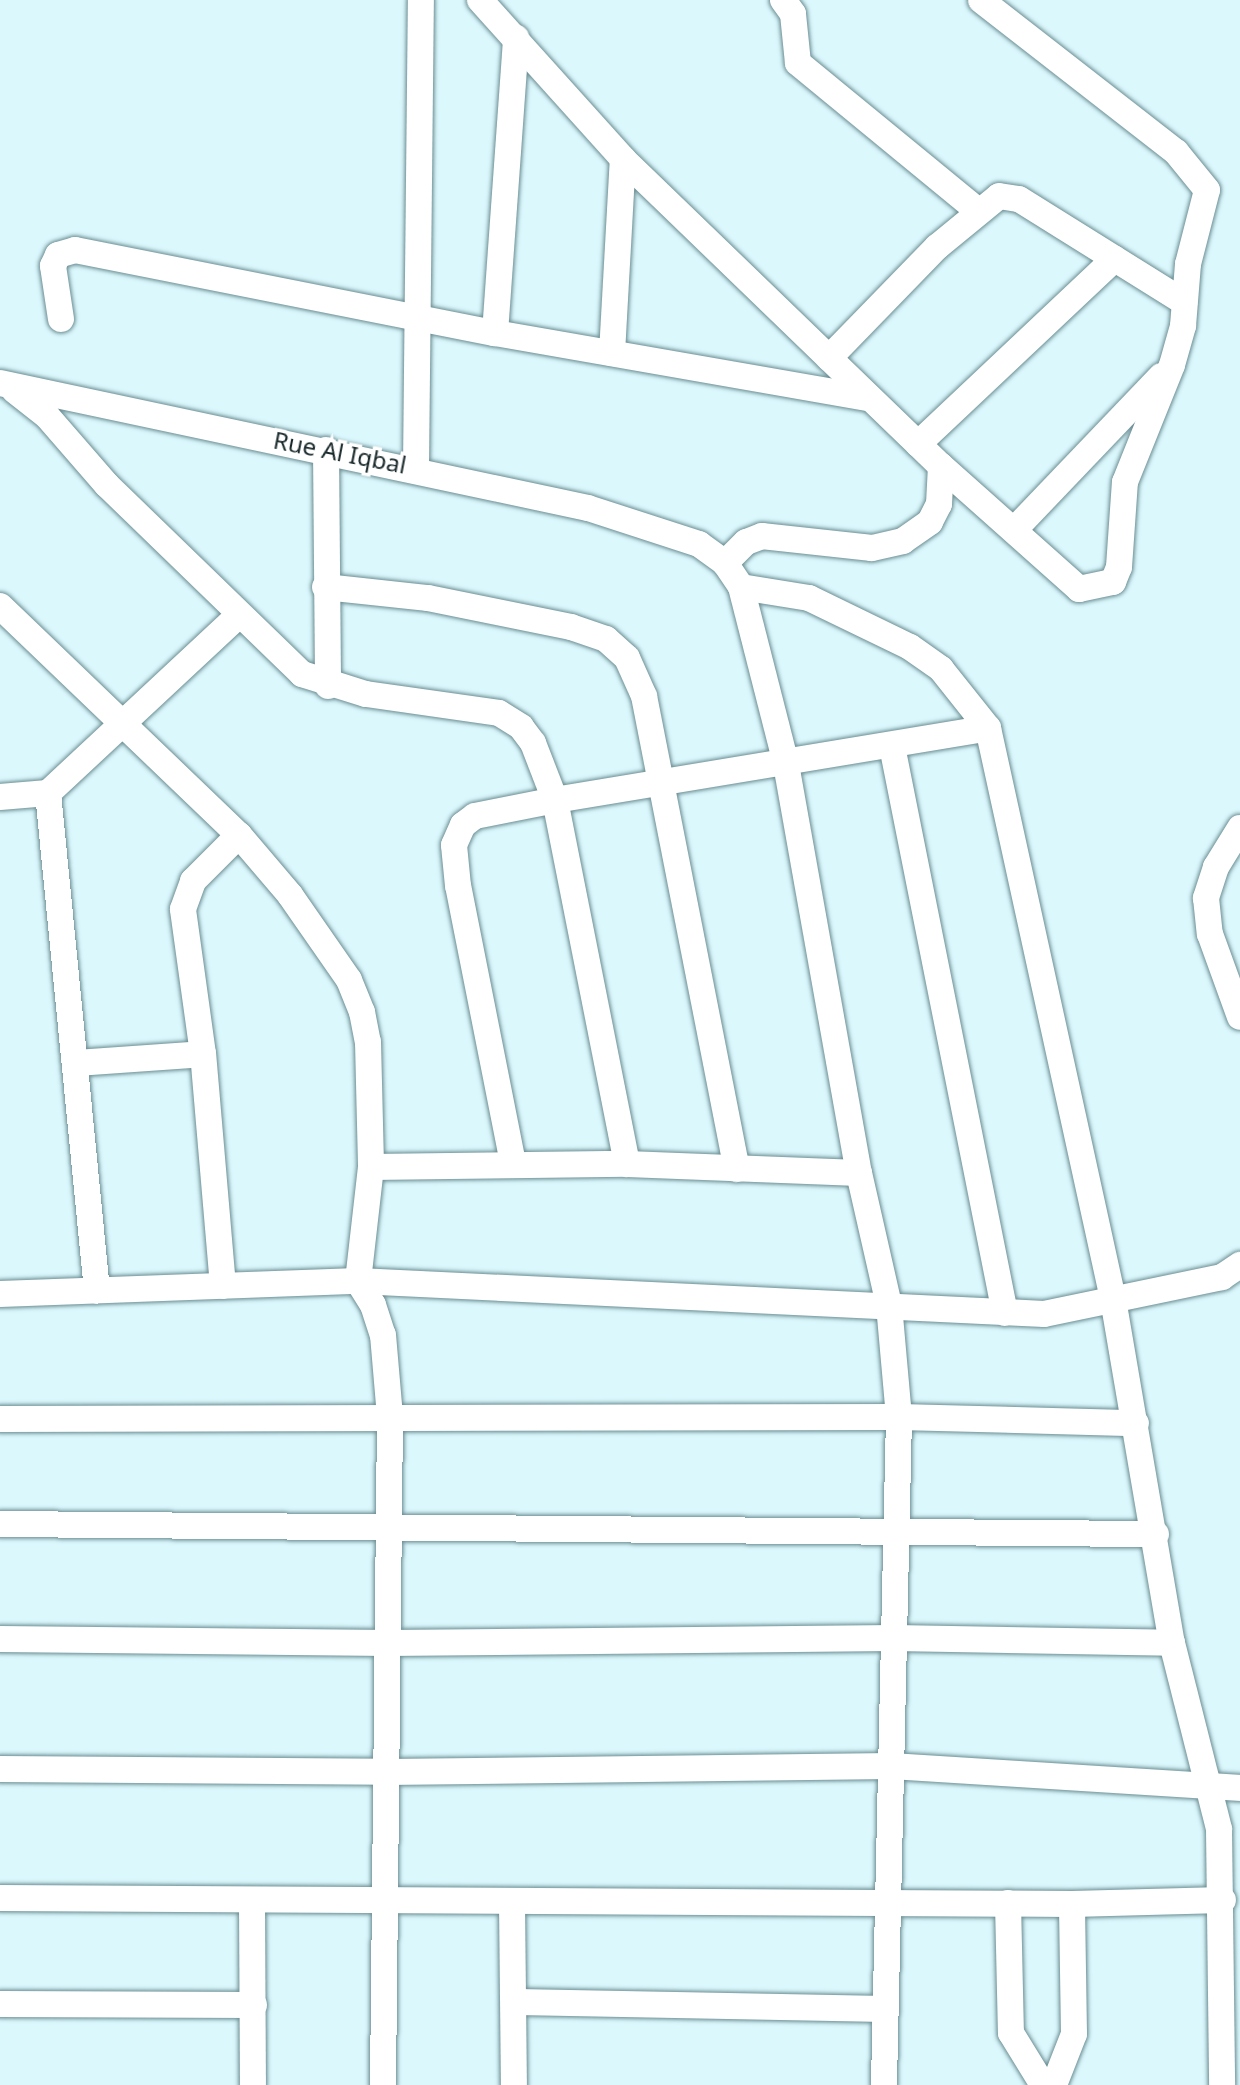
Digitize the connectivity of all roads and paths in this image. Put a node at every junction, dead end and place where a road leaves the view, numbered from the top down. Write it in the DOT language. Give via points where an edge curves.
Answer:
graph roads {
  1 [pos="421,0"];
  2 [pos="480,0"];
  3 [pos="783,0"];
  4 [pos="981,0"];
  5 [pos="516,38"];
  6 [pos="623,159"];
  7 [pos="978,211"];
  8 [pos="1114,259"];
  9 [pos="1184,302"];
  10 [pos="61,319"];
  11 [pos="418,319"];
  12 [pos="495,333"];
  13 [pos="612,353"];
  14 [pos="829,358"];
  15 [pos="1172,365"];
  16 [pos="2,381"];
  17 [pos="868,398"];
  18 [pos="918,444"];
  19 [pos="326,450"];
  20 [pos="941,466"];
  21 [pos="416,467"];
  22 [pos="1014,530"];
  23 [pos="725,563"];
  24 [pos="325,587"];
  25 [pos="741,587"];
  26 [pos="0,606"];
  27 [pos="238,616"];
  28 [pos="328,686"];
  29 [pos="124,723"];
  30 [pos="988,728"];
  31 [pos="892,746"];
  32 [pos="786,764"];
  33 [pos="662,781"];
  34 [pos="48,793"];
  35 [pos="0,797"];
  36 [pos="555,800"];
  37 [pos="1240,828"];
  38 [pos="239,835"];
  39 [pos="1240,1017"];
  40 [pos="203,1054"];
  41 [pos="75,1063"];
  42 [pos="513,1163"];
  43 [pos="627,1164"];
  44 [pos="371,1167"];
  45 [pos="737,1169"];
  46 [pos="859,1173"];
  47 [pos="1240,1265"];
  48 [pos="358,1281"];
  49 [pos="223,1286"];
  50 [pos="97,1291"];
  51 [pos="0,1294"];
  52 [pos="1113,1299"];
  53 [pos="889,1305"];
  54 [pos="1005,1313"];
  55 [pos="390,1416"];
  56 [pos="899,1417"];
  57 [pos="0,1419"];
  58 [pos="1136,1423"];
  59 [pos="0,1524"];
  60 [pos="388,1527"];
  61 [pos="893,1529"];
  62 [pos="1156,1534"];
  63 [pos="894,1638"];
  64 [pos="0,1639"];
  65 [pos="388,1643"];
  66 [pos="1172,1643"];
  67 [pos="892,1766"];
  68 [pos="0,1769"];
  69 [pos="386,1772"];
  70 [pos="1240,1788"];
  71 [pos="1212,1789"];
  72 [pos="0,1898"];
  73 [pos="252,1900"];
  74 [pos="1223,1900"];
  75 [pos="389,1902"];
  76 [pos="512,1902"];
  77 [pos="889,1903"];
  78 [pos="1008,1903"];
  79 [pos="1072,1904"];
  80 [pos="517,2002"];
  81 [pos="0,2004"];
  82 [pos="254,2005"];
  83 [pos="886,2009"];
  84 [pos="253,2085"];
  85 [pos="383,2085"];
  86 [pos="514,2085"];
  87 [pos="884,2085"];
  88 [pos="1043,2085"];
  89 [pos="1054,2085"];
  90 [pos="1222,2085"];
  1 -- 11 [label="street"];
  2 -- 5 [label="street"];
  3 -- 7 [label="street" via="793,14 798,63"];
  4 -- 9 [label="street" via="1176,152 1201,178 1207,190"];
  5 -- 6 [label="street"];
  5 -- 12 [label="street"];
  6 -- 13 [label="street"];
  6 -- 14 [label="street"];
  7 -- 8 [label="street" via="999,196 1019,199"];
  7 -- 14 [label="street"];
  8 -- 9 [label="street"];
  8 -- 18 [label="street"];
  9 -- 15 [label="street"];
  10 -- 11 [label="street" via="53,266 58,255 75,250"];
  11 -- 12 [label="street"];
  11 -- 21 [label="street"];
  12 -- 13 [label="street"];
  13 -- 17 [label="street"];
  14 -- 17 [label="street"];
  15 -- 22 [label="street"];
  15 -- 22 [label="street" via="1125,482 1119,567 1113,582 1079,589"];
  16 -- 19 [label="street, Rue Al Iqbal"];
  16 -- 27 [label="street" via="47,416 107,485"];
  17 -- 18 [label="street"];
  18 -- 20 [label="street"];
  19 -- 21 [label="street, Rue Al Iqbal"];
  19 -- 24 [label="street"];
  20 -- 22 [label="street"];
  20 -- 23 [label="street" via="939,504 930,522 903,541 872,548 762,536 746,542"];
  21 -- 23 [label="street, Rue Al Iqbal" via="677,535"];
  23 -- 25 [label="street"];
  24 -- 28 [label="street"];
  24 -- 33 [label="street" via="440,601 606,639 637,673"];
  25 -- 30 [label="street" via="809,598 910,647 941,669"];
  25 -- 32 [label="street"];
  26 -- 29 [label="street"];
  27 -- 28 [label="street" via="302,674"];
  27 -- 29 [label="street"];
  28 -- 36 [label="street" via="499,713 521,727 533,743"];
  29 -- 34 [label="street"];
  29 -- 38 [label="street"];
  30 -- 31 [label="street"];
  30 -- 52 [label="street"];
  31 -- 32 [label="street"];
  31 -- 54 [label="street"];
  32 -- 33 [label="street"];
  32 -- 46 [label="street"];
  33 -- 36 [label="street"];
  33 -- 45 [label="street"];
  34 -- 35 [label="street"];
  34 -- 41 [label="street"];
  36 -- 42 [label="street" via="475,816 463,825 454,845"];
  36 -- 43 [label="street"];
  37 -- 39 [label="street" via="1222,855 1206,898 1210,934"];
  38 -- 40 [label="street" via="193,881 183,909"];
  38 -- 44 [label="street" via="290,895 349,980 368,1042"];
  40 -- 41 [label="street"];
  40 -- 49 [label="street"];
  41 -- 50 [label="street"];
  42 -- 43 [label="street"];
  42 -- 44 [label="street"];
  43 -- 45 [label="street"];
  44 -- 48 [label="street"];
  45 -- 46 [label="street"];
  46 -- 53 [label="street"];
  47 -- 52 [label="street" via="1222,1277"];
  48 -- 49 [label="street"];
  48 -- 53 [label="street"];
  48 -- 55 [label="street" via="383,1335"];
  49 -- 50 [label="street"];
  50 -- 51 [label="street"];
  52 -- 54 [label="street" via="1044,1314"];
  52 -- 58 [label="street"];
  53 -- 54 [label="street"];
  53 -- 56 [label="street"];
  55 -- 56 [label="street"];
  55 -- 57 [label="street"];
  55 -- 60 [label="street"];
  56 -- 58 [label="street"];
  56 -- 61 [label="street"];
  58 -- 62 [label="street"];
  59 -- 60 [label="street"];
  60 -- 61 [label="street"];
  60 -- 65 [label="street"];
  61 -- 62 [label="street"];
  61 -- 63 [label="street"];
  62 -- 66 [label="street"];
  63 -- 65 [label="street"];
  63 -- 66 [label="street"];
  63 -- 67 [label="street"];
  64 -- 65 [label="street"];
  65 -- 69 [label="street"];
  66 -- 71 [label="street"];
  67 -- 69 [label="street"];
  67 -- 71 [label="street"];
  67 -- 77 [label="street"];
  68 -- 69 [label="street"];
  69 -- 75 [label="street"];
  70 -- 71 [label="street"];
  71 -- 74 [label="street"];
  72 -- 73 [label="street"];
  73 -- 75 [label="street"];
  73 -- 82 [label="street"];
  74 -- 79 [label="street"];
  74 -- 90 [label="street"];
  75 -- 76 [label="street"];
  75 -- 85 [label="street"];
  76 -- 77 [label="street"];
  76 -- 80 [label="street"];
  77 -- 78 [label="street"];
  77 -- 83 [label="street"];
  78 -- 79 [label="street"];
  78 -- 88 [label="street" via="1011,2033"];
  79 -- 89 [label="street" via="1074,2034"];
  80 -- 83 [label="street"];
  80 -- 86 [label="street"];
  81 -- 82 [label="street"];
  82 -- 84 [label="street"];
  83 -- 87 [label="street"];
}
